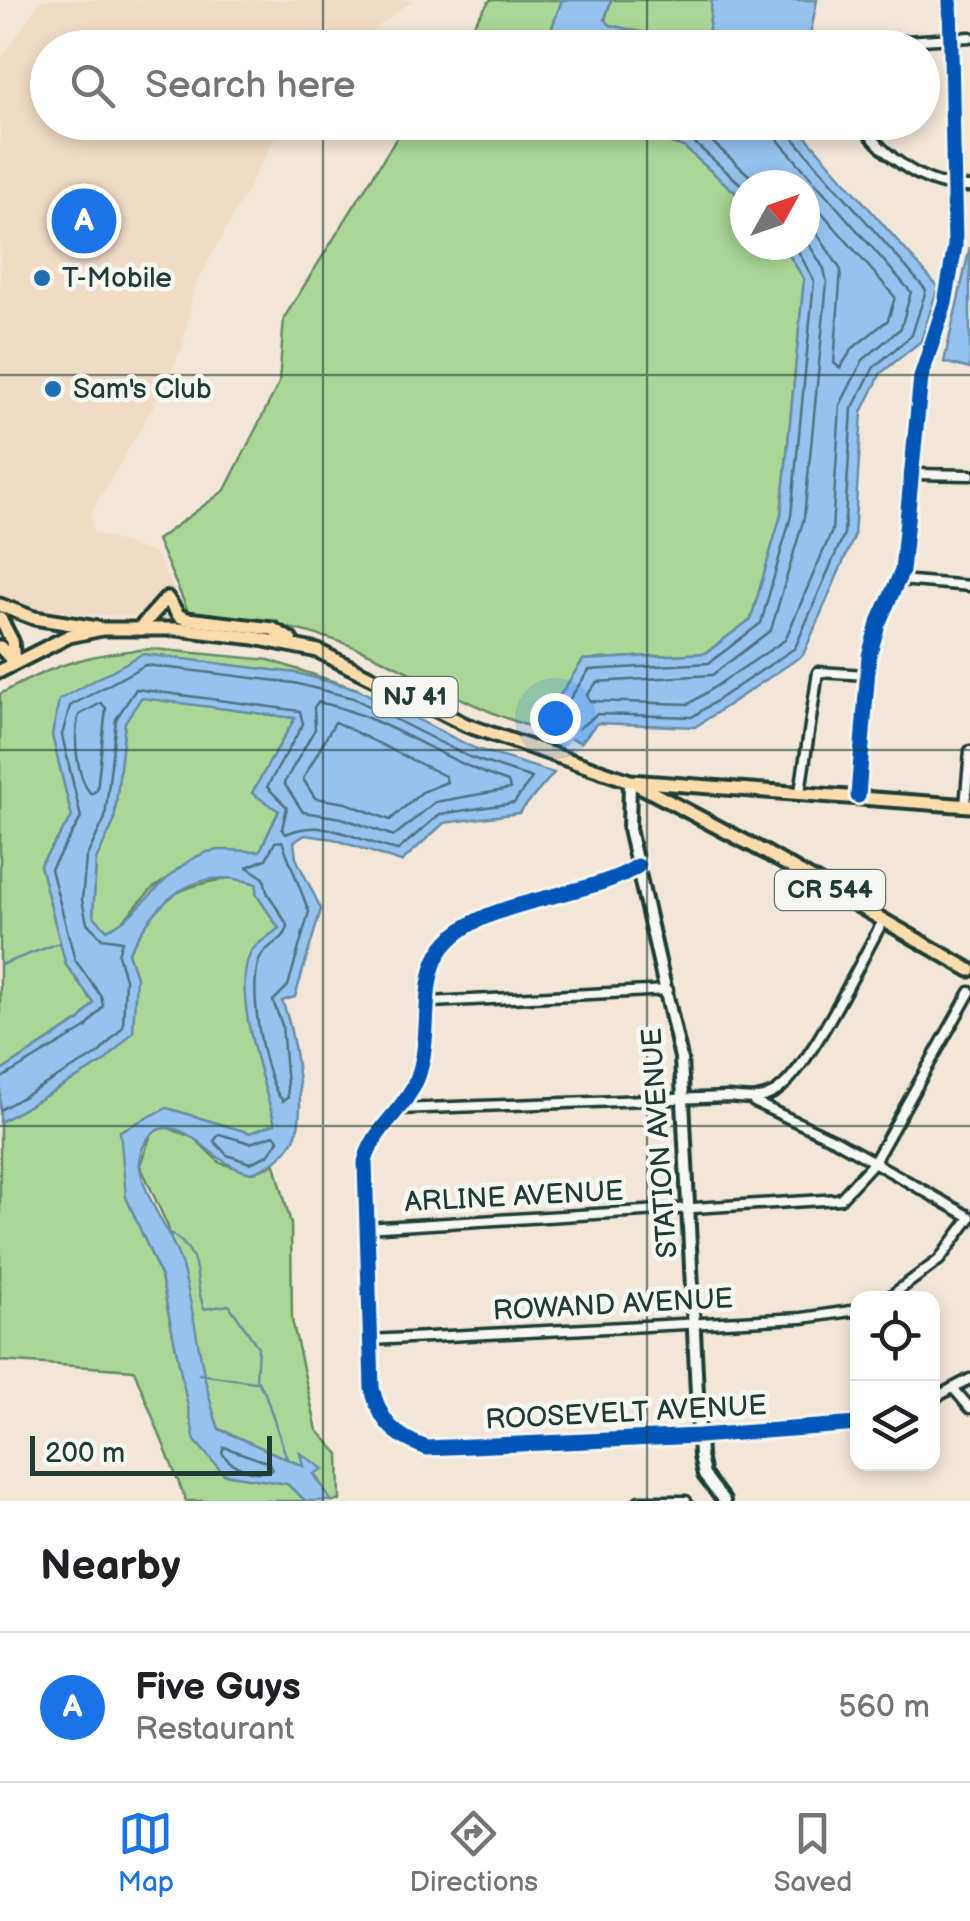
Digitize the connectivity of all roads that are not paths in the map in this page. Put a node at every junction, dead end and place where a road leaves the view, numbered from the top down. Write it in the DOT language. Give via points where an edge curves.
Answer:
graph roads {
  1 [pos="950,0"];
  2 [pos="970,37"];
  3 [pos="950,38"];
  4 [pos="940,39"];
  5 [pos="874,140"];
  6 [pos="955,187"];
  7 [pos="970,187"];
  8 [pos="912,474"];
  9 [pos="970,475"];
  10 [pos="900,580"];
  11 [pos="970,586"];
  12 [pos="0,605"];
  13 [pos="0,618"];
  14 [pos="102,629"];
  15 [pos="139,629"];
  16 [pos="304,646"];
  17 [pos="0,647"];
  18 [pos="14,662"];
  19 [pos="0,671"];
  20 [pos="867,675"];
  21 [pos="970,752"];
  22 [pos="630,781"];
  23 [pos="686,784"];
  24 [pos="800,792"];
  25 [pos="858,796"];
  26 [pos="967,806"];
  27 [pos="689,812"];
  28 [pos="638,866"];
  29 [pos="883,920"];
  30 [pos="970,970"];
  31 [pos="668,990"];
  32 [pos="970,992"];
  33 [pos="430,1002"];
  34 [pos="683,1101"];
  35 [pos="752,1101"];
  36 [pos="398,1109"];
  37 [pos="874,1162"];
  38 [pos="688,1211"];
  39 [pos="970,1218"];
  40 [pos="365,1228"];
  41 [pos="897,1291"];
  42 [pos="850,1311"];
  43 [pos="694,1323"];
  44 [pos="370,1340"];
  45 [pos="970,1378"];
  46 [pos="954,1389"];
  47 [pos="940,1396"];
  48 [pos="970,1408"];
  49 [pos="850,1425"];
  50 [pos="699,1436"];
  51 [pos="720,1500"];
  52 [pos="639,1501"];
  53 [pos="686,1501"];
  1 -- 3 [label="street"];
  2 -- 3 [label="street"];
  3 -- 4 [label="street"];
  3 -- 6 [label="street"];
  5 -- 6 [label="street" via="916,173"];
  6 -- 7 [label="street"];
  6 -- 8 [label="street" via="955,246 921,377"];
  8 -- 9 [label="street"];
  8 -- 10 [label="street"];
  10 -- 11 [label="street"];
  10 -- 20 [label="street" via="878,624"];
  12 -- 14 [label="main road"];
  13 -- 18 [label="main road"];
  14 -- 15 [label="main road, NJ 41"];
  14 -- 18 [label="main road, NJ 41"];
  15 -- 16 [label="main road, NJ 41"];
  15 -- 16 [label="main road" via="167,598 187,619 272,630"];
  16 -- 22 [label="main road, NJ 41" via="466,726"];
  17 -- 18 [label="main road"];
  18 -- 19 [label="main road, NJ 41"];
  20 -- 24 [label="street" via="818,672"];
  20 -- 25 [label="street"];
  21 -- 26 [label="street"];
  22 -- 23 [label="main road, NJ 41"];
  22 -- 27 [label="main road, CR 544"];
  22 -- 28 [label="street, STATION AVENUE" via="629,829"];
  23 -- 24 [label="main road, NJ 41"];
  23 -- 27 [label="main road" via="679,796"];
  24 -- 25 [label="main road, NJ 41"];
  25 -- 26 [label="main road, NJ 41"];
  27 -- 29 [label="main road, CR 544"];
  28 -- 31 [label="street, STATION AVENUE"];
  28 -- 33 [label="street" via="602,886 468,924 438,956"];
  29 -- 30 [label="main road, CR 544"];
  29 -- 35 [label="street" via="796,1074 773,1094"];
  31 -- 33 [label="street"];
  31 -- 34 [label="street, STATION AVENUE"];
  32 -- 37 [label="street, ARLINE AVENUE"];
  33 -- 36 [label="street" via="418,1078"];
  34 -- 35 [label="street"];
  34 -- 36 [label="street"];
  34 -- 38 [label="street, STATION AVENUE"];
  35 -- 37 [label="street"];
  36 -- 40 [label="street" via="369,1146"];
  37 -- 38 [label="street, ARLINE AVENUE" via="832,1202"];
  37 -- 39 [label="street"];
  38 -- 40 [label="street, ARLINE AVENUE"];
  38 -- 43 [label="street, STATION AVENUE"];
  39 -- 41 [label="street" via="939,1260"];
  40 -- 44 [label="street"];
  42 -- 43 [label="street, ROWAND AVENUE"];
  43 -- 44 [label="street, ROWAND AVENUE"];
  43 -- 50 [label="street, STATION AVENUE"];
  44 -- 50 [label="street, ROOSEVELT AVENUE" via="377,1410 399,1436 426,1448"];
  45 -- 46 [label="street"];
  46 -- 47 [label="street"];
  46 -- 48 [label="street"];
  49 -- 50 [label="street, ROOSEVELT AVENUE"];
  50 -- 51 [label="street, STATION AVENUE" via="704,1475"];
  52 -- 53 [label="street"];
}
